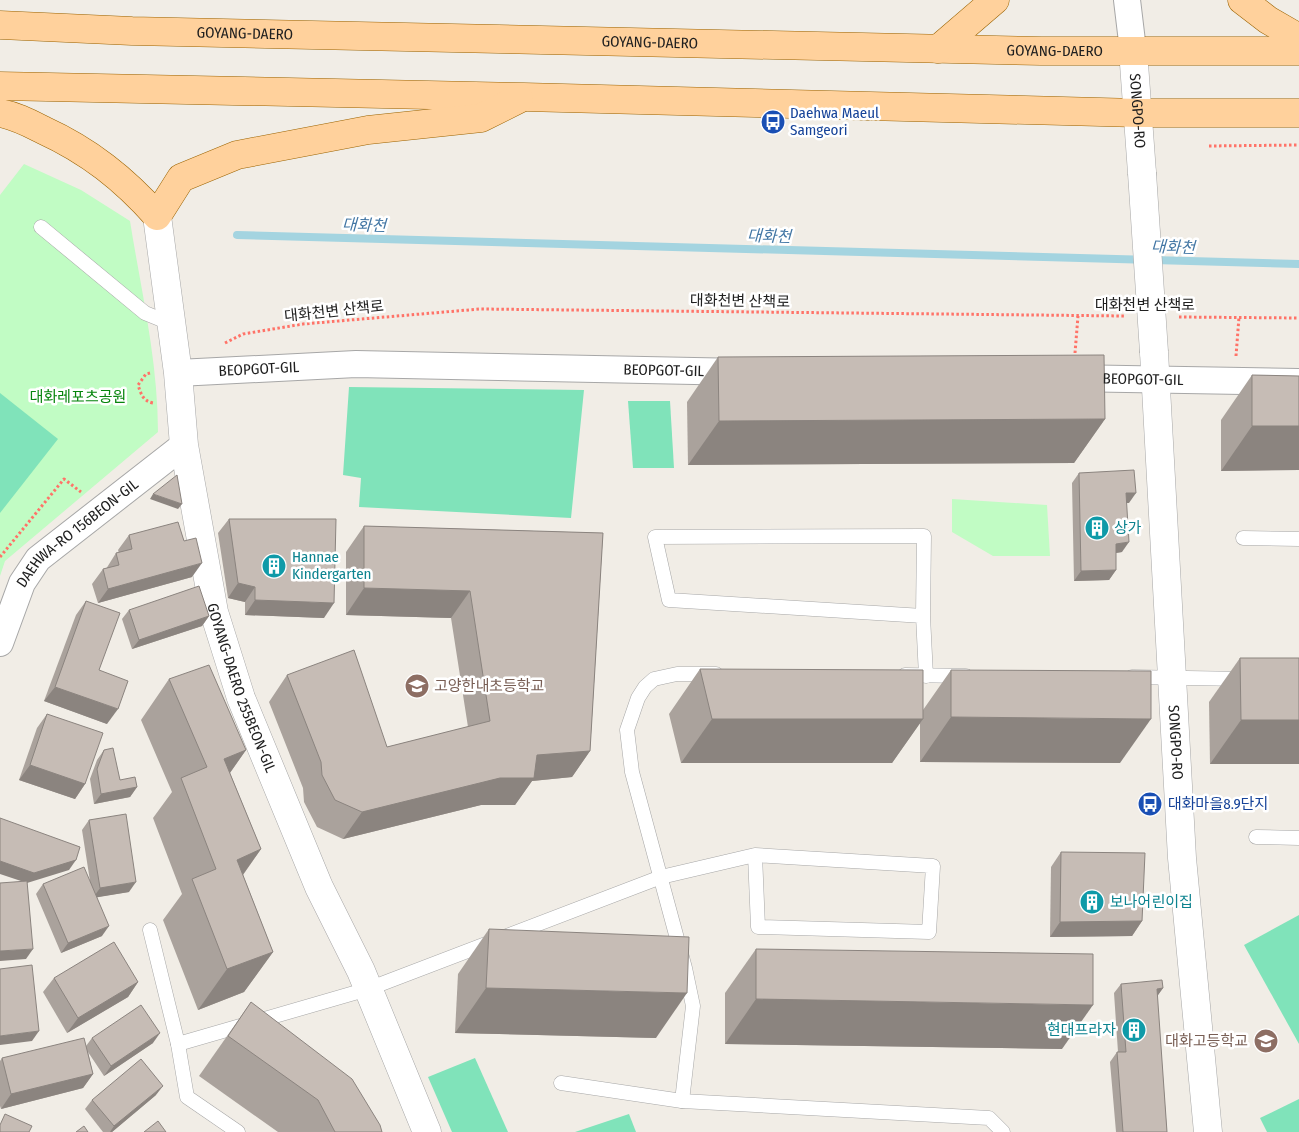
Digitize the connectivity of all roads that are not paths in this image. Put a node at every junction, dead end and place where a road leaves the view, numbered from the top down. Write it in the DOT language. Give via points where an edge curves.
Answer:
graph roads {
  1 [pos="995,0"];
  2 [pos="1127,0"];
  3 [pos="1242,0"];
  4 [pos="0,25"];
  5 [pos="1299,38"];
  6 [pos="938,49"];
  7 [pos="1133,50"];
  8 [pos="1299,50"];
  9 [pos="0,86"];
  10 [pos="524,97"];
  11 [pos="0,113"];
  12 [pos="1138,113"];
  13 [pos="1299,114"];
  14 [pos="157,216"];
  15 [pos="41,227"];
  16 [pos="172,324"];
  17 [pos="765,372"];
  18 [pos="178,374"];
  19 [pos="1045,377"];
  20 [pos="1156,380"];
  21 [pos="1299,382"];
  22 [pos="184,445"];
  23 [pos="1243,538"];
  24 [pos="1299,539"];
  25 [pos="923,616"];
  26 [pos="0,643"];
  27 [pos="727,674"];
  28 [pos="896,675"];
  29 [pos="926,676"];
  30 [pos="983,676"];
  31 [pos="1118,677"];
  32 [pos="1172,678"];
  33 [pos="1261,679"];
  34 [pos="1256,837"];
  35 [pos="1299,838"];
  36 [pos="755,855"];
  37 [pos="661,877"];
  38 [pos="150,930"];
  39 [pos="368,989"];
  40 [pos="178,1044"];
  41 [pos="561,1083"];
  42 [pos="682,1101"];
  43 [pos="238,1132"];
  44 [pos="427,1132"];
  45 [pos="1003,1132"];
  46 [pos="1208,1132"];
  1 -- 6 [label="main road"];
  2 -- 7 [label="street"];
  3 -- 5 [label="main road"];
  4 -- 6 [label="main road, GOYANG-DAERO"];
  6 -- 7 [label="main road, GOYANG-DAERO"];
  7 -- 8 [label="main road, GOYANG-DAERO"];
  7 -- 12 [label="street, SONGPO-RO"];
  9 -- 10 [label="main road"];
  10 -- 12 [label="main road"];
  10 -- 14 [label="main road" via="481,118 368,130 237,155 181,178"];
  11 -- 14 [label="main road" via="13,115 76,146 134,190"];
  12 -- 13 [label="main road"];
  12 -- 20 [label="street, SONGPO-RO, bridge"];
  14 -- 16 [label="street, GOYANG-DAERO 255BEON-GIL"];
  15 -- 16 [label="lane" via="145,313"];
  16 -- 18 [label="street, GOYANG-DAERO 255BEON-GIL"];
  17 -- 18 [label="street, BEOPGOT-GIL" via="356,364"];
  18 -- 22 [label="street, GOYANG-DAERO 255BEON-GIL"];
  19 -- 20 [label="street, BEOPGOT-GIL"];
  20 -- 21 [label="street, BEOPGOT-GIL"];
  20 -- 32 [label="street, SONGPO-RO"];
  22 -- 26 [label="street, DAEHWA-RO 156BEON-GIL" via="38,559 22,583"];
  22 -- 39 [label="street, GOYANG-DAERO 255BEON-GIL" via="214,612 241,698 320,888"];
  23 -- 24 [label="lane"];
  25 -- 25 [label="lane" via="924,536 654,537 670,600"];
  25 -- 29 [label="lane"];
  27 -- 37 [label="lane" via="677,674 654,679 645,687 631,715 627,730 632,772"];
  28 -- 29 [label="lane"];
  29 -- 30 [label="lane"];
  31 -- 32 [label="lane"];
  32 -- 33 [label="lane"];
  32 -- 46 [label="street, SONGPO-RO" via="1182,858"];
  34 -- 35 [label="lane"];
  36 -- 36 [label="lane" via="933,866 929,932 758,927"];
  36 -- 37 [label="lane"];
  37 -- 39 [label="lane"];
  37 -- 42 [label="lane" via="693,1006"];
  38 -- 40 [label="lane"];
  39 -- 40 [label="lane"];
  39 -- 44 [label="street, GOYANG-DAERO 255BEON-GIL"];
  40 -- 43 [label="lane" via="187,1097"];
  41 -- 42 [label="lane"];
  42 -- 45 [label="lane" via="989,1118"];
}
